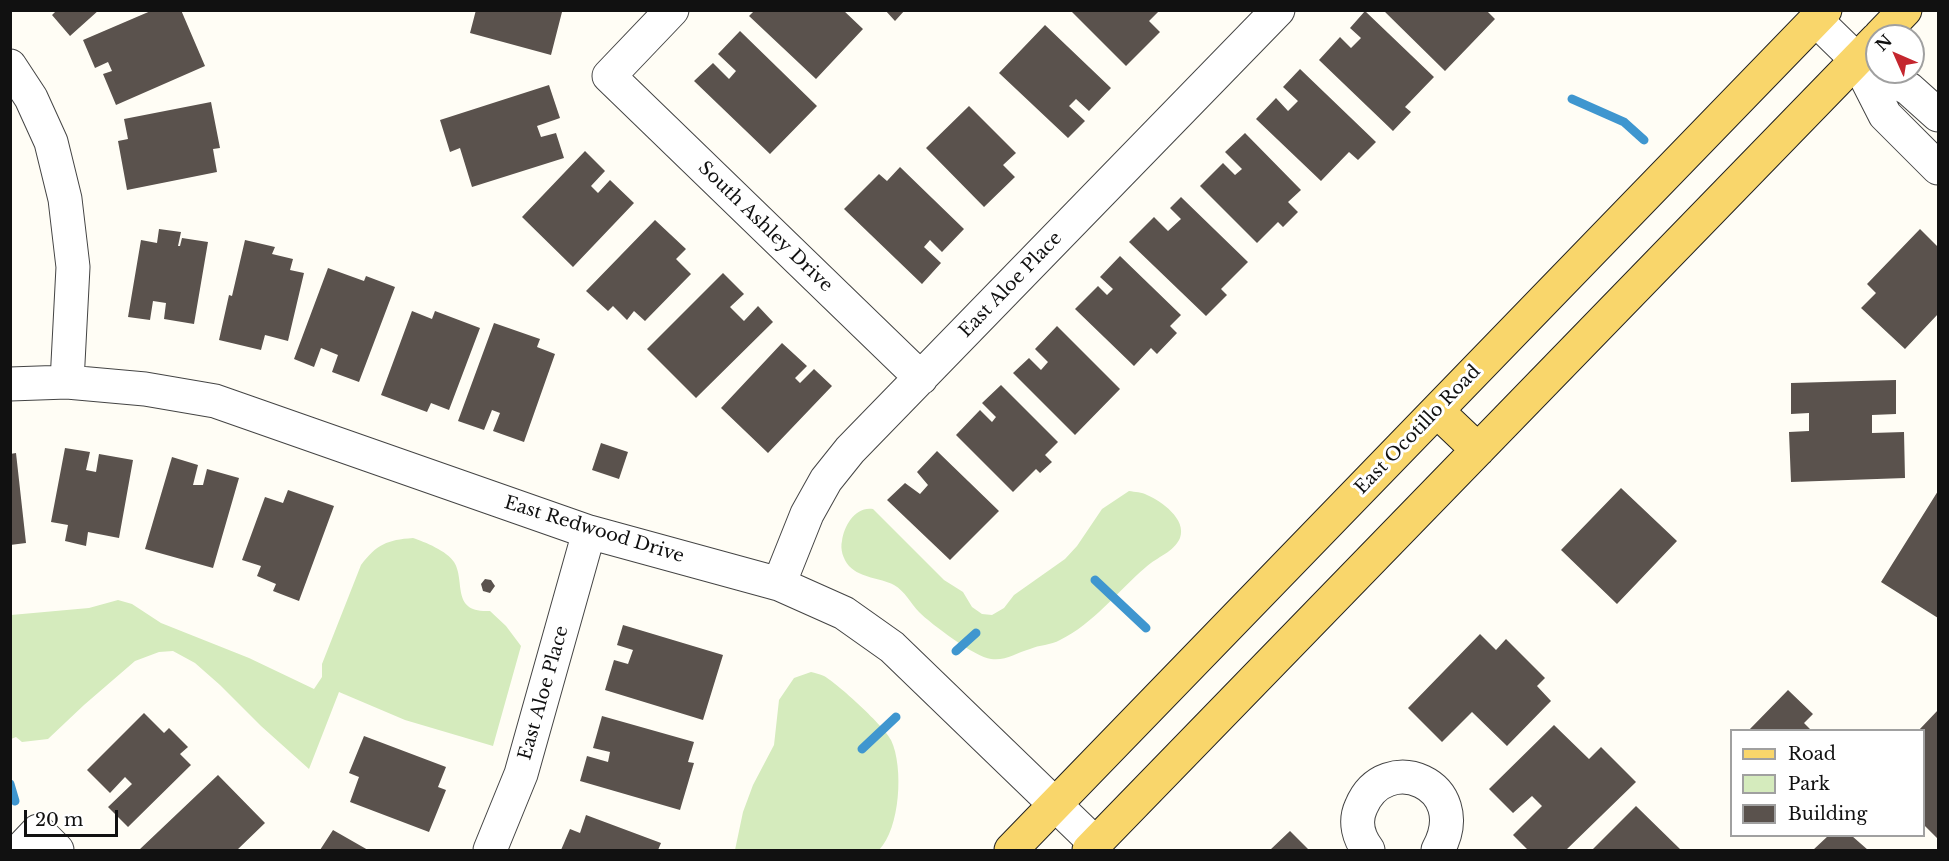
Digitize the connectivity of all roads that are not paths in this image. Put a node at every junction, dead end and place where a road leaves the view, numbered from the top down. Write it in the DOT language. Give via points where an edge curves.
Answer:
graph roads {
  1 [pos="672,10"];
  2 [pos="1278,10"];
  3 [pos="1905,10"];
  4 [pos="1820,15"];
  5 [pos="1892,24"];
  6 [pos="1865,54"];
  7 [pos="10,66"];
  8 [pos="1865,69"];
  9 [pos="1878,84"];
  10 [pos="1903,84"];
  11 [pos="1938,114"];
  12 [pos="1938,168"];
  13 [pos="921,378"];
  14 [pos="67,382"];
  15 [pos="10,384"];
  16 [pos="1437,411"];
  17 [pos="1478,450"];
  18 [pos="589,532"];
  19 [pos="779,584"];
  20 [pos="1055,805"];
  21 [pos="1093,847"];
  22 [pos="490,850"];
  23 [pos="1011,850"];
  24 [pos="1368,850"];
  25 [pos="1438,850"];
  1 -- 13 [label="street, South Ashley Drive" via="609,76"];
  2 -- 13 [label="street, East Aloe Place"];
  3 -- 5 [label="main road"];
  4 -- 6 [label="street"];
  4 -- 16 [label="main road, East Ocotillo Road"];
  7 -- 14 [label="street" via="31,98 51,142 65,199 73,267"];
  8 -- 17 [label="main road"];
  9 -- 12 [label="street" via="1885,115"];
  10 -- 11 [label="street"];
  13 -- 19 [label="street, East Aloe Place" via="826,480 807,513"];
  14 -- 15 [label="street, East Redwood Drive"];
  14 -- 18 [label="street, East Redwood Drive" via="215,401"];
  16 -- 17 [label="main road"];
  16 -- 20 [label="main road, East Ocotillo Road"];
  17 -- 21 [label="main road"];
  18 -- 19 [label="street, East Redwood Drive"];
  18 -- 22 [label="street, East Aloe Place" via="521,774"];
  19 -- 20 [label="street, East Redwood Drive" via="844,613 892,647"];
  20 -- 21 [label="street, East Redwood Drive"];
  20 -- 23 [label="main road, East Ocotillo Road"];
  24 -- 25 [label="street" via="1358,827 1364,798 1387,780 1401,777 1429,785 1439,795 1448,824"];
}
